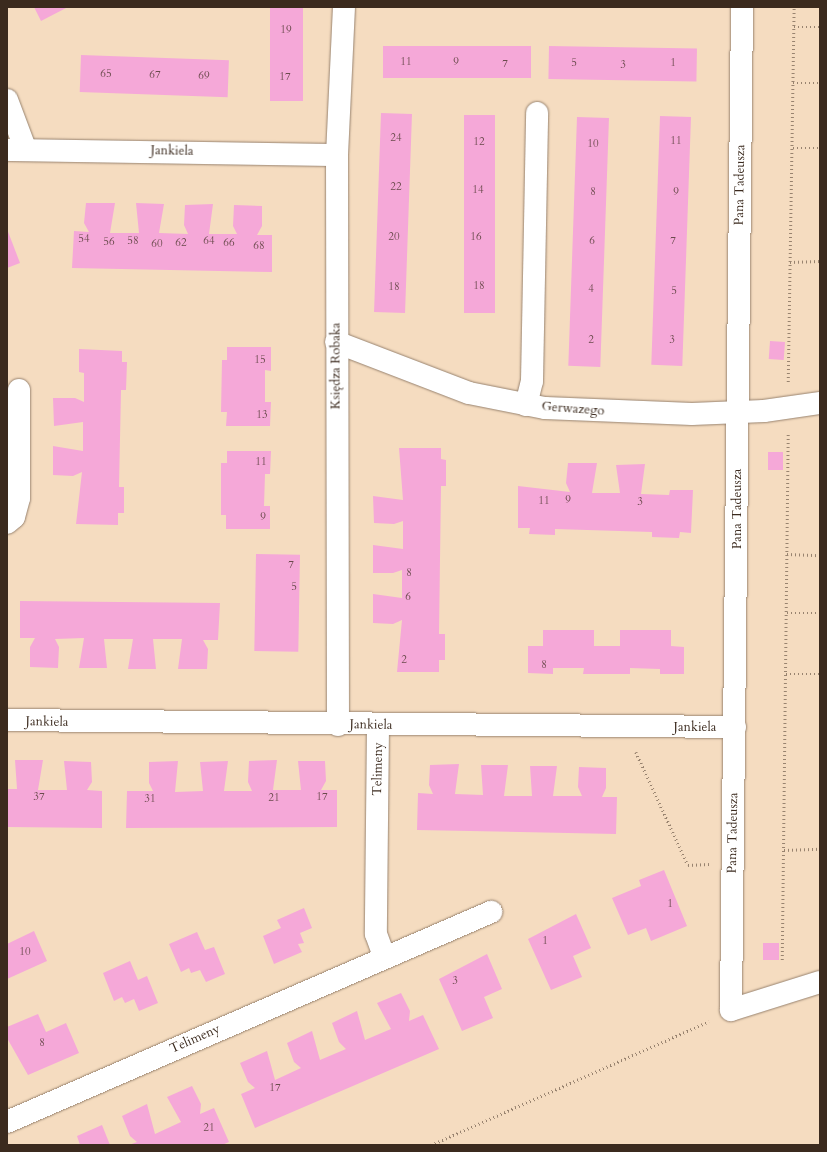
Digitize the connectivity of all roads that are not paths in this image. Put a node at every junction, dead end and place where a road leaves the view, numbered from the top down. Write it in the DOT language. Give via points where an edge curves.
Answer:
graph roads {
  1 [pos="344,7"];
  2 [pos="742,7"];
  3 [pos="7,100"];
  4 [pos="537,113"];
  5 [pos="16,149"];
  6 [pos="337,155"];
  7 [pos="336,342"];
  8 [pos="19,390"];
  9 [pos="820,403"];
  10 [pos="526,405"];
  11 [pos="738,412"];
  12 [pos="7,523"];
  13 [pos="7,720"];
  14 [pos="338,725"];
  15 [pos="378,726"];
  16 [pos="735,727"];
  17 [pos="491,912"];
  18 [pos="384,956"];
  19 [pos="820,982"];
  20 [pos="7,1122"];
  1 -- 6 [label="street, Księdza Robaka"];
  2 -- 11 [label="street, Pana Tadeusza"];
  3 -- 5 [label="street"];
  4 -- 10 [label="street" via="532,381"];
  5 -- 6 [label="street, Jankiela"];
  6 -- 7 [label="street, Księdza Robaka"];
  7 -- 10 [label="street, Gerwazego" via="469,393"];
  7 -- 14 [label="street, Księdza Robaka"];
  8 -- 12 [label="street" via="19,498 14,517"];
  9 -- 11 [label="street, Gerwazego"];
  10 -- 11 [label="street, Gerwazego" via="662,413"];
  11 -- 16 [label="street, Pana Tadeusza"];
  13 -- 14 [label="street, Jankiela"];
  14 -- 15 [label="street, Jankiela"];
  15 -- 16 [label="street, Jankiela"];
  15 -- 18 [label="street, Telimeny" via="376,934"];
  16 -- 19 [label="street, Pana Tadeusza" via="731,1010"];
  17 -- 18 [label="street, Telimeny"];
  18 -- 20 [label="street, Telimeny"];
}
